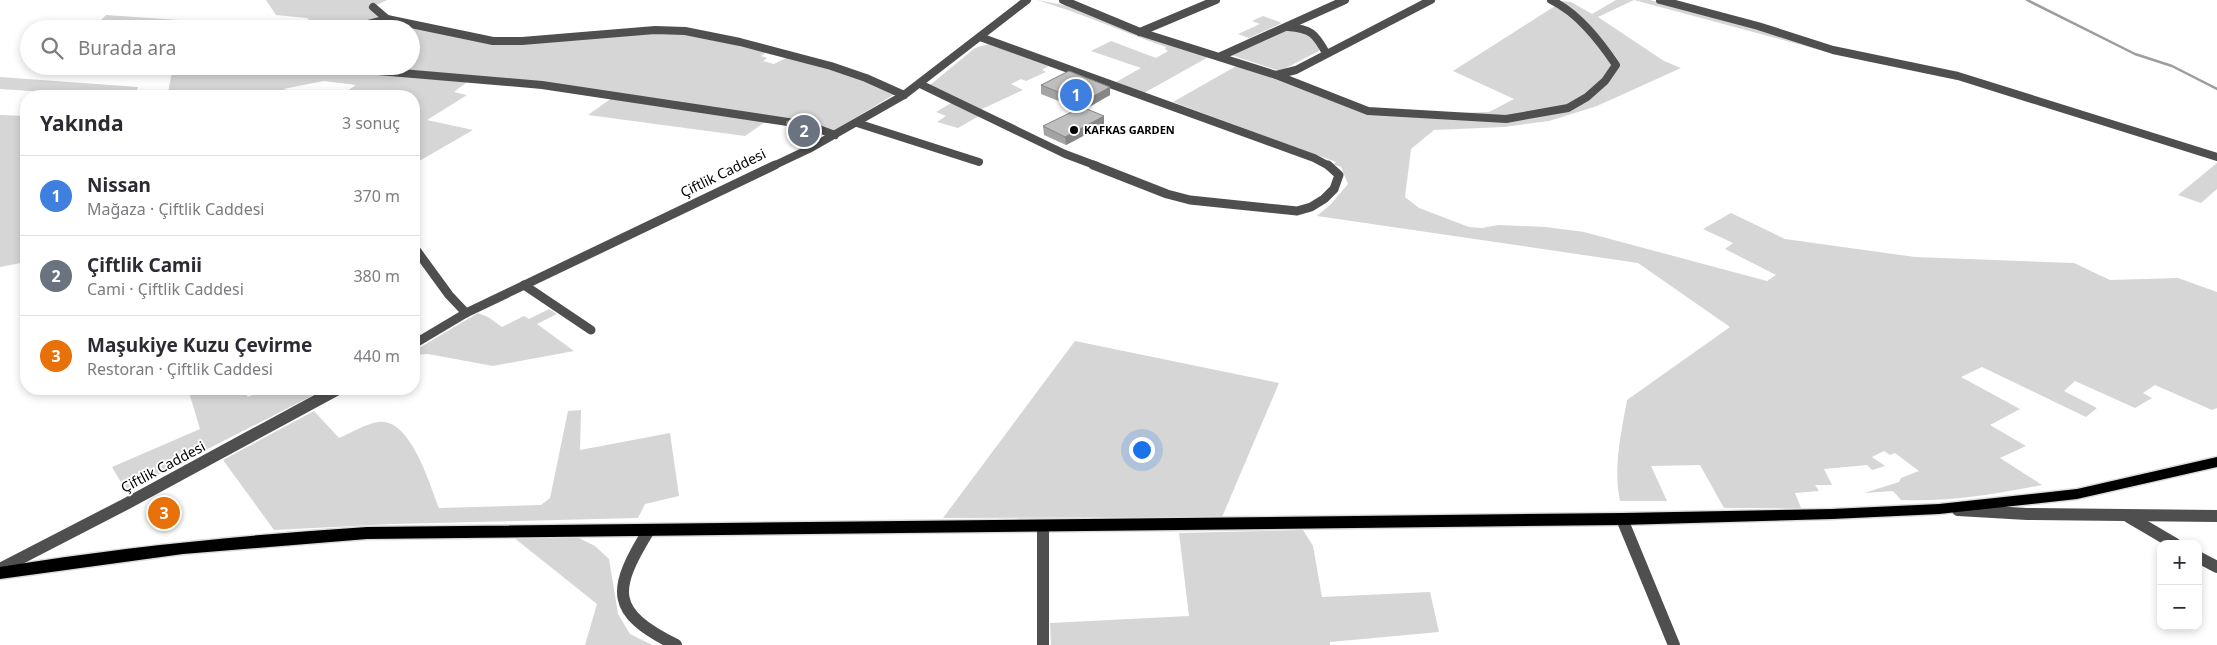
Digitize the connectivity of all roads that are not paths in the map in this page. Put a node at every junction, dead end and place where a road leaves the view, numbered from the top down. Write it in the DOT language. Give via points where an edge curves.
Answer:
graph roads {
  1 [pos="1027,0"];
  2 [pos="1063,0"];
  3 [pos="1216,0"];
  4 [pos="1345,0"];
  5 [pos="1431,0"];
  6 [pos="1552,0"];
  7 [pos="1660,0"];
  8 [pos="373,7"];
  9 [pos="387,20"];
  10 [pos="420,27"];
  11 [pos="1286,27"];
  12 [pos="1140,32"];
  13 [pos="980,37"];
  14 [pos="1326,53"];
  15 [pos="1221,56"];
  16 [pos="420,75"];
  17 [pos="1276,75"];
  18 [pos="920,84"];
  19 [pos="904,95"];
  20 [pos="857,123"];
  21 [pos="835,135"];
  22 [pos="2217,157"];
  23 [pos="979,162"];
  24 [pos="420,255"];
  25 [pos="524,286"];
  26 [pos="466,313"];
  27 [pos="591,330"];
  28 [pos="420,340"];
  29 [pos="327,395"];
  30 [pos="2217,462"];
  31 [pos="1939,509"];
  32 [pos="2127,516"];
  33 [pos="2217,516"];
  34 [pos="1622,519"];
  35 [pos="1042,526"];
  36 [pos="649,530"];
  37 [pos="2168,540"];
  38 [pos="2202,559"];
  39 [pos="2217,567"];
  40 [pos="0,569"];
  41 [pos="0,573"];
  42 [pos="676,645"];
  43 [pos="1042,645"];
  44 [pos="1674,645"];
  1 -- 13 [label="street, Çiftlik Caddesi"];
  2 -- 12 [label="street"];
  3 -- 12 [label="street"];
  4 -- 11 [label="street"];
  5 -- 14 [label="street"];
  6 -- 17 [label="street" via="1562,4 1607,50 1616,66 1587,98 1568,108 1506,119 1368,111"];
  7 -- 22 [label="street" via="1845,53 1917,67 2014,92"];
  8 -- 9 [label="street"];
  10 -- 19 [label="street" via="493,41 655,30 685,31 831,66"];
  11 -- 14 [label="street" via="1305,28 1315,33"];
  11 -- 15 [label="street"];
  12 -- 15 [label="street"];
  13 -- 18 [label="street, Çiftlik Caddesi"];
  13 -- 18 [label="street" via="1314,158 1336,171 1338,182 1325,200 1297,211 1190,200 1079,160"];
  14 -- 17 [label="street" via="1296,70"];
  15 -- 17 [label="street"];
  16 -- 21 [label="street" via="542,85 808,125"];
  18 -- 19 [label="street, Çiftlik Caddesi"];
  19 -- 20 [label="street, Çiftlik Caddesi"];
  20 -- 21 [label="street, Çiftlik Caddesi"];
  20 -- 23 [label="street"];
  21 -- 25 [label="street, Çiftlik Caddesi"];
  24 -- 26 [label="street"];
  25 -- 26 [label="street, Çiftlik Caddesi"];
  25 -- 27 [label="street"];
  26 -- 28 [label="street, Çiftlik Caddesi"];
  29 -- 40 [label="street, Çiftlik Caddesi"];
  30 -- 31 [label="main road" via="2077,494"];
  31 -- 32 [label="street"];
  31 -- 34 [label="main road"];
  32 -- 33 [label="street"];
  32 -- 37 [label="street"];
  34 -- 35 [label="main road"];
  34 -- 44 [label="street"];
  35 -- 36 [label="main road"];
  35 -- 43 [label="street"];
  36 -- 41 [label="main road" via="281,537 134,552"];
  36 -- 42 [label="street" via="625,575 624,603 634,620"];
  38 -- 39 [label="street"];
}
